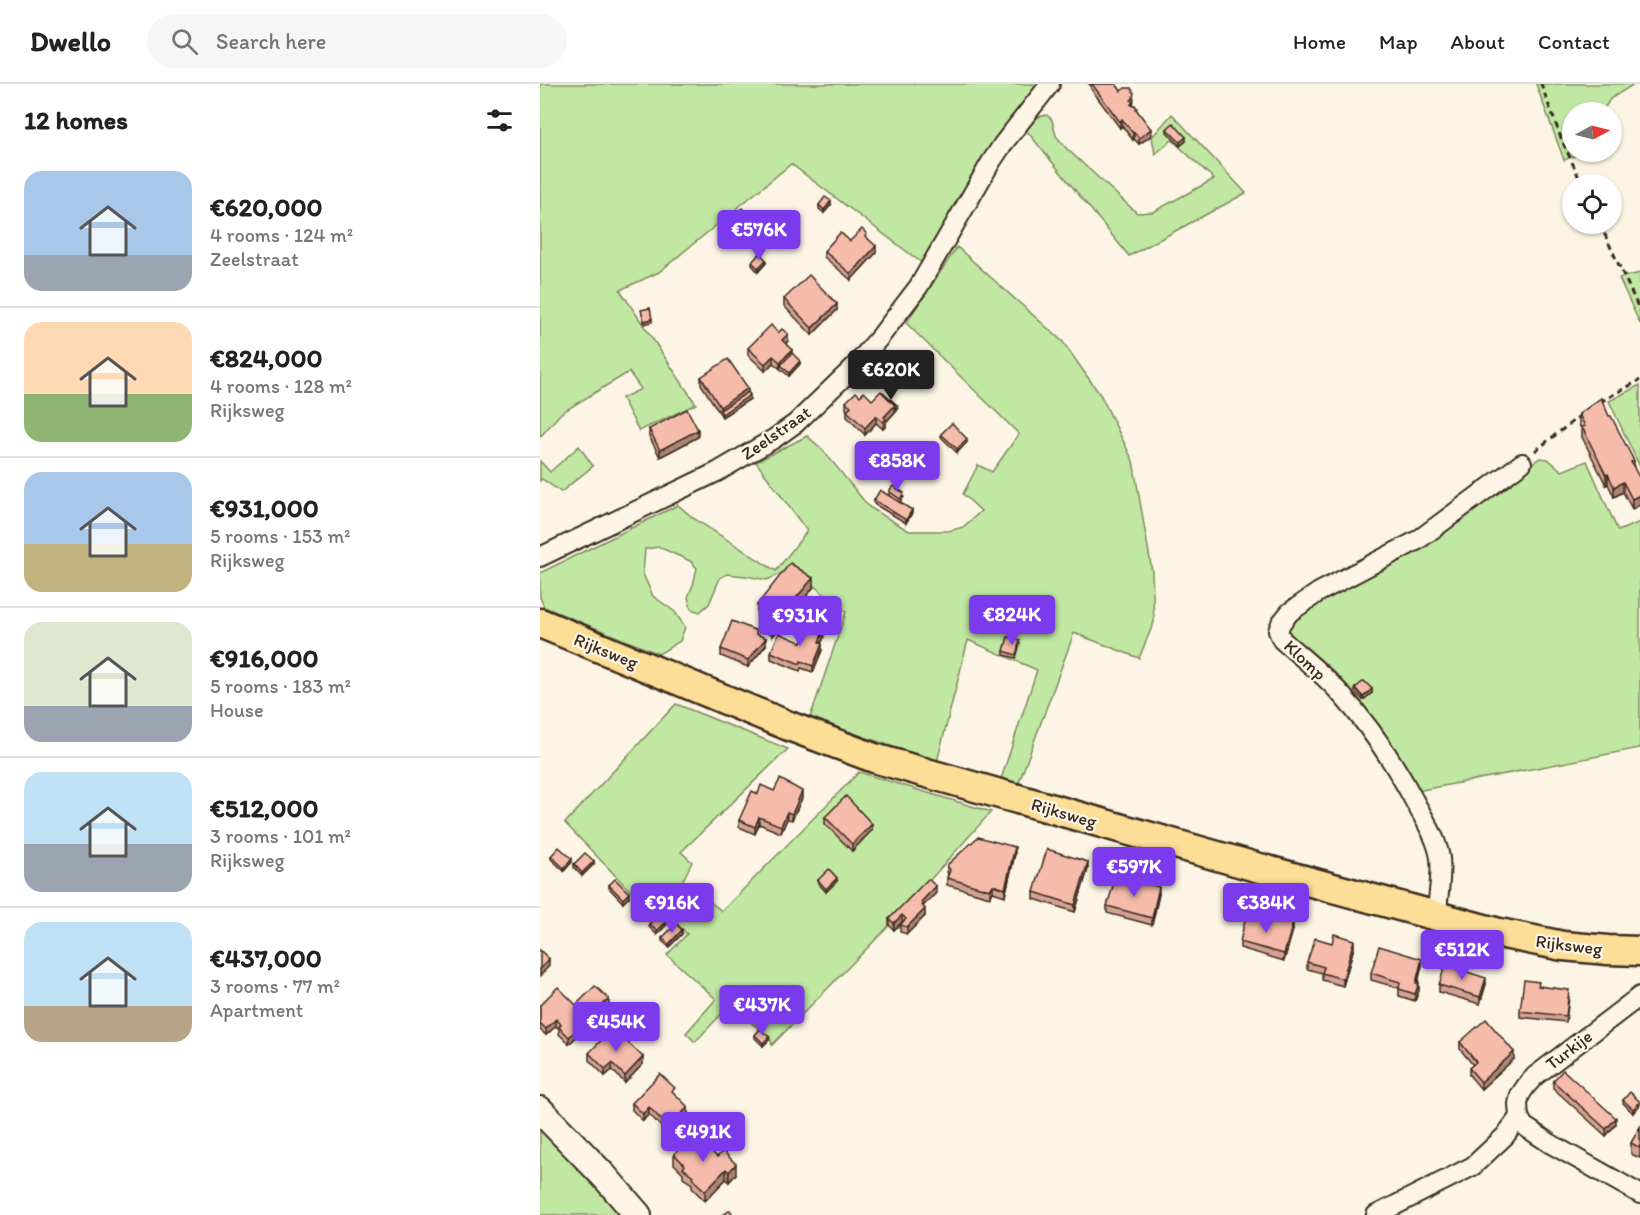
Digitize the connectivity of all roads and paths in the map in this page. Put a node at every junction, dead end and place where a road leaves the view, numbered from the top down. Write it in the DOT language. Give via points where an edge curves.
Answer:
graph roads {
  1 [pos="1050,84"];
  2 [pos="1540,84"];
  3 [pos="1577,174"];
  4 [pos="1604,234"];
  5 [pos="1640,311"];
  6 [pos="1640,380"];
  7 [pos="1600,402"];
  8 [pos="1583,413"];
  9 [pos="1522,463"];
  10 [pos="540,557"];
  11 [pos="540,623"];
  12 [pos="1436,918"];
  13 [pos="1640,951"];
  14 [pos="1640,996"];
  15 [pos="540,1110"];
  16 [pos="1519,1117"];
  17 [pos="1640,1194"];
  18 [pos="638,1215"];
  19 [pos="1376,1215"];
  1 -- 10 [label="street, Zeelstraat" via="991,162 919,286 854,367 805,415 728,466"];
  2 -- 3 [label="path"];
  4 -- 5 [label="path"];
  6 -- 7 [label="path"];
  8 -- 9 [label="path"];
  9 -- 12 [label="street, Klomp" via="1418,540 1319,592 1290,612 1278,631 1282,640 1338,691 1389,754 1435,840 1441,883"];
  11 -- 12 [label="main road, Rijksweg" via="874,758"];
  12 -- 13 [label="main road, Rijksweg" via="1552,944"];
  14 -- 16 [label="street, Turkije" via="1535,1076 1520,1095"];
  15 -- 18 [label="main road"];
  16 -- 17 [label="street" via="1524,1126 1551,1144"];
  16 -- 19 [label="street, Turkije" via="1473,1166"];
}
